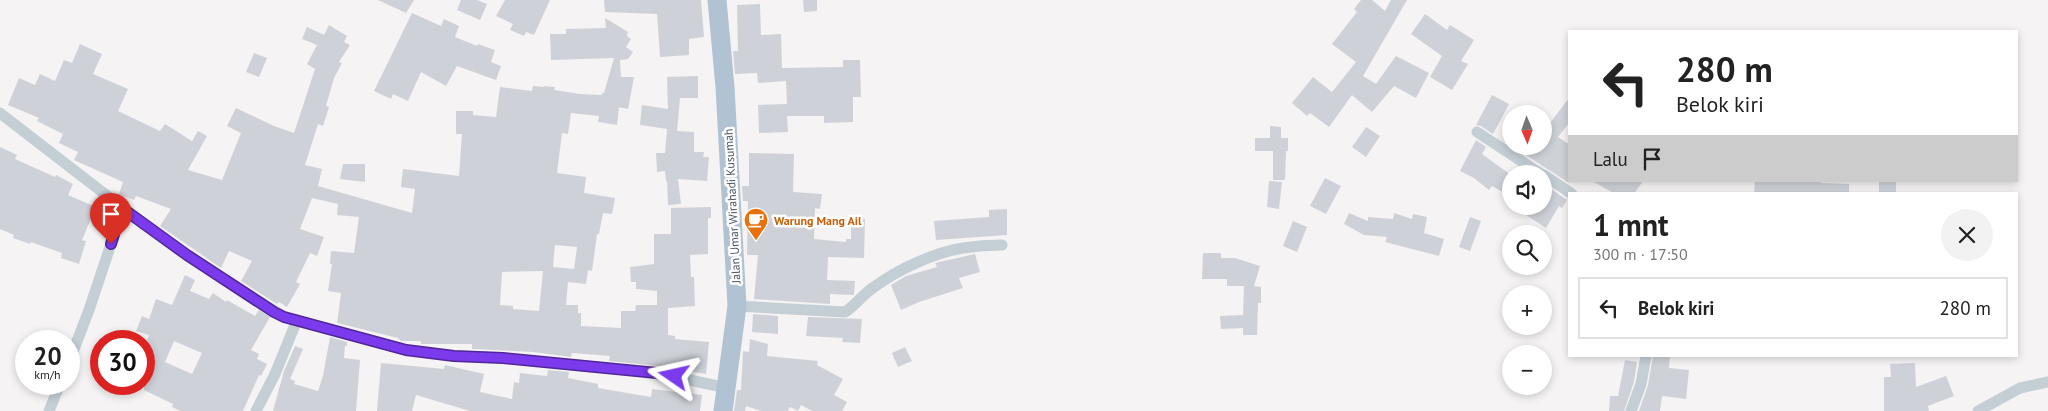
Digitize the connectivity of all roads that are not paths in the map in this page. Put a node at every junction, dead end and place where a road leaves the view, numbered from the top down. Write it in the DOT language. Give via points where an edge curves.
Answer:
graph roads {
  1 [pos="718,0"];
  2 [pos="0,114"];
  3 [pos="1477,132"];
  4 [pos="1527,165"];
  5 [pos="1552,181"];
  6 [pos="1569,192"];
  7 [pos="122,208"];
  8 [pos="1002,244"];
  9 [pos="737,306"];
  10 [pos="297,320"];
  11 [pos="80,333"];
  12 [pos="1646,357"];
  13 [pos="2048,382"];
  14 [pos="726,388"];
  15 [pos="56,395"];
  16 [pos="49,411"];
  17 [pos="256,411"];
  18 [pos="723,411"];
  19 [pos="1631,411"];
  20 [pos="1978,411"];
  1 -- 9 [label="main road, Jalan Umar Wirahadi Kusumah"];
  2 -- 7 [label="street"];
  3 -- 4 [label="street"];
  5 -- 6 [label="street"];
  7 -- 10 [label="street" via="274,312"];
  7 -- 11 [label="street"];
  8 -- 9 [label="street" via="964,248 926,260 877,285 845,312"];
  9 -- 14 [label="main road, Jalan Umar Wirahadi Kusumah"];
  10 -- 14 [label="street" via="406,350 657,373"];
  10 -- 17 [label="street"];
  12 -- 19 [label="street"];
  13 -- 20 [label="street" via="2020,388"];
  14 -- 18 [label="main road, Jalan Umar Wirahadi Kusumah"];
  15 -- 16 [label="street"];
}
